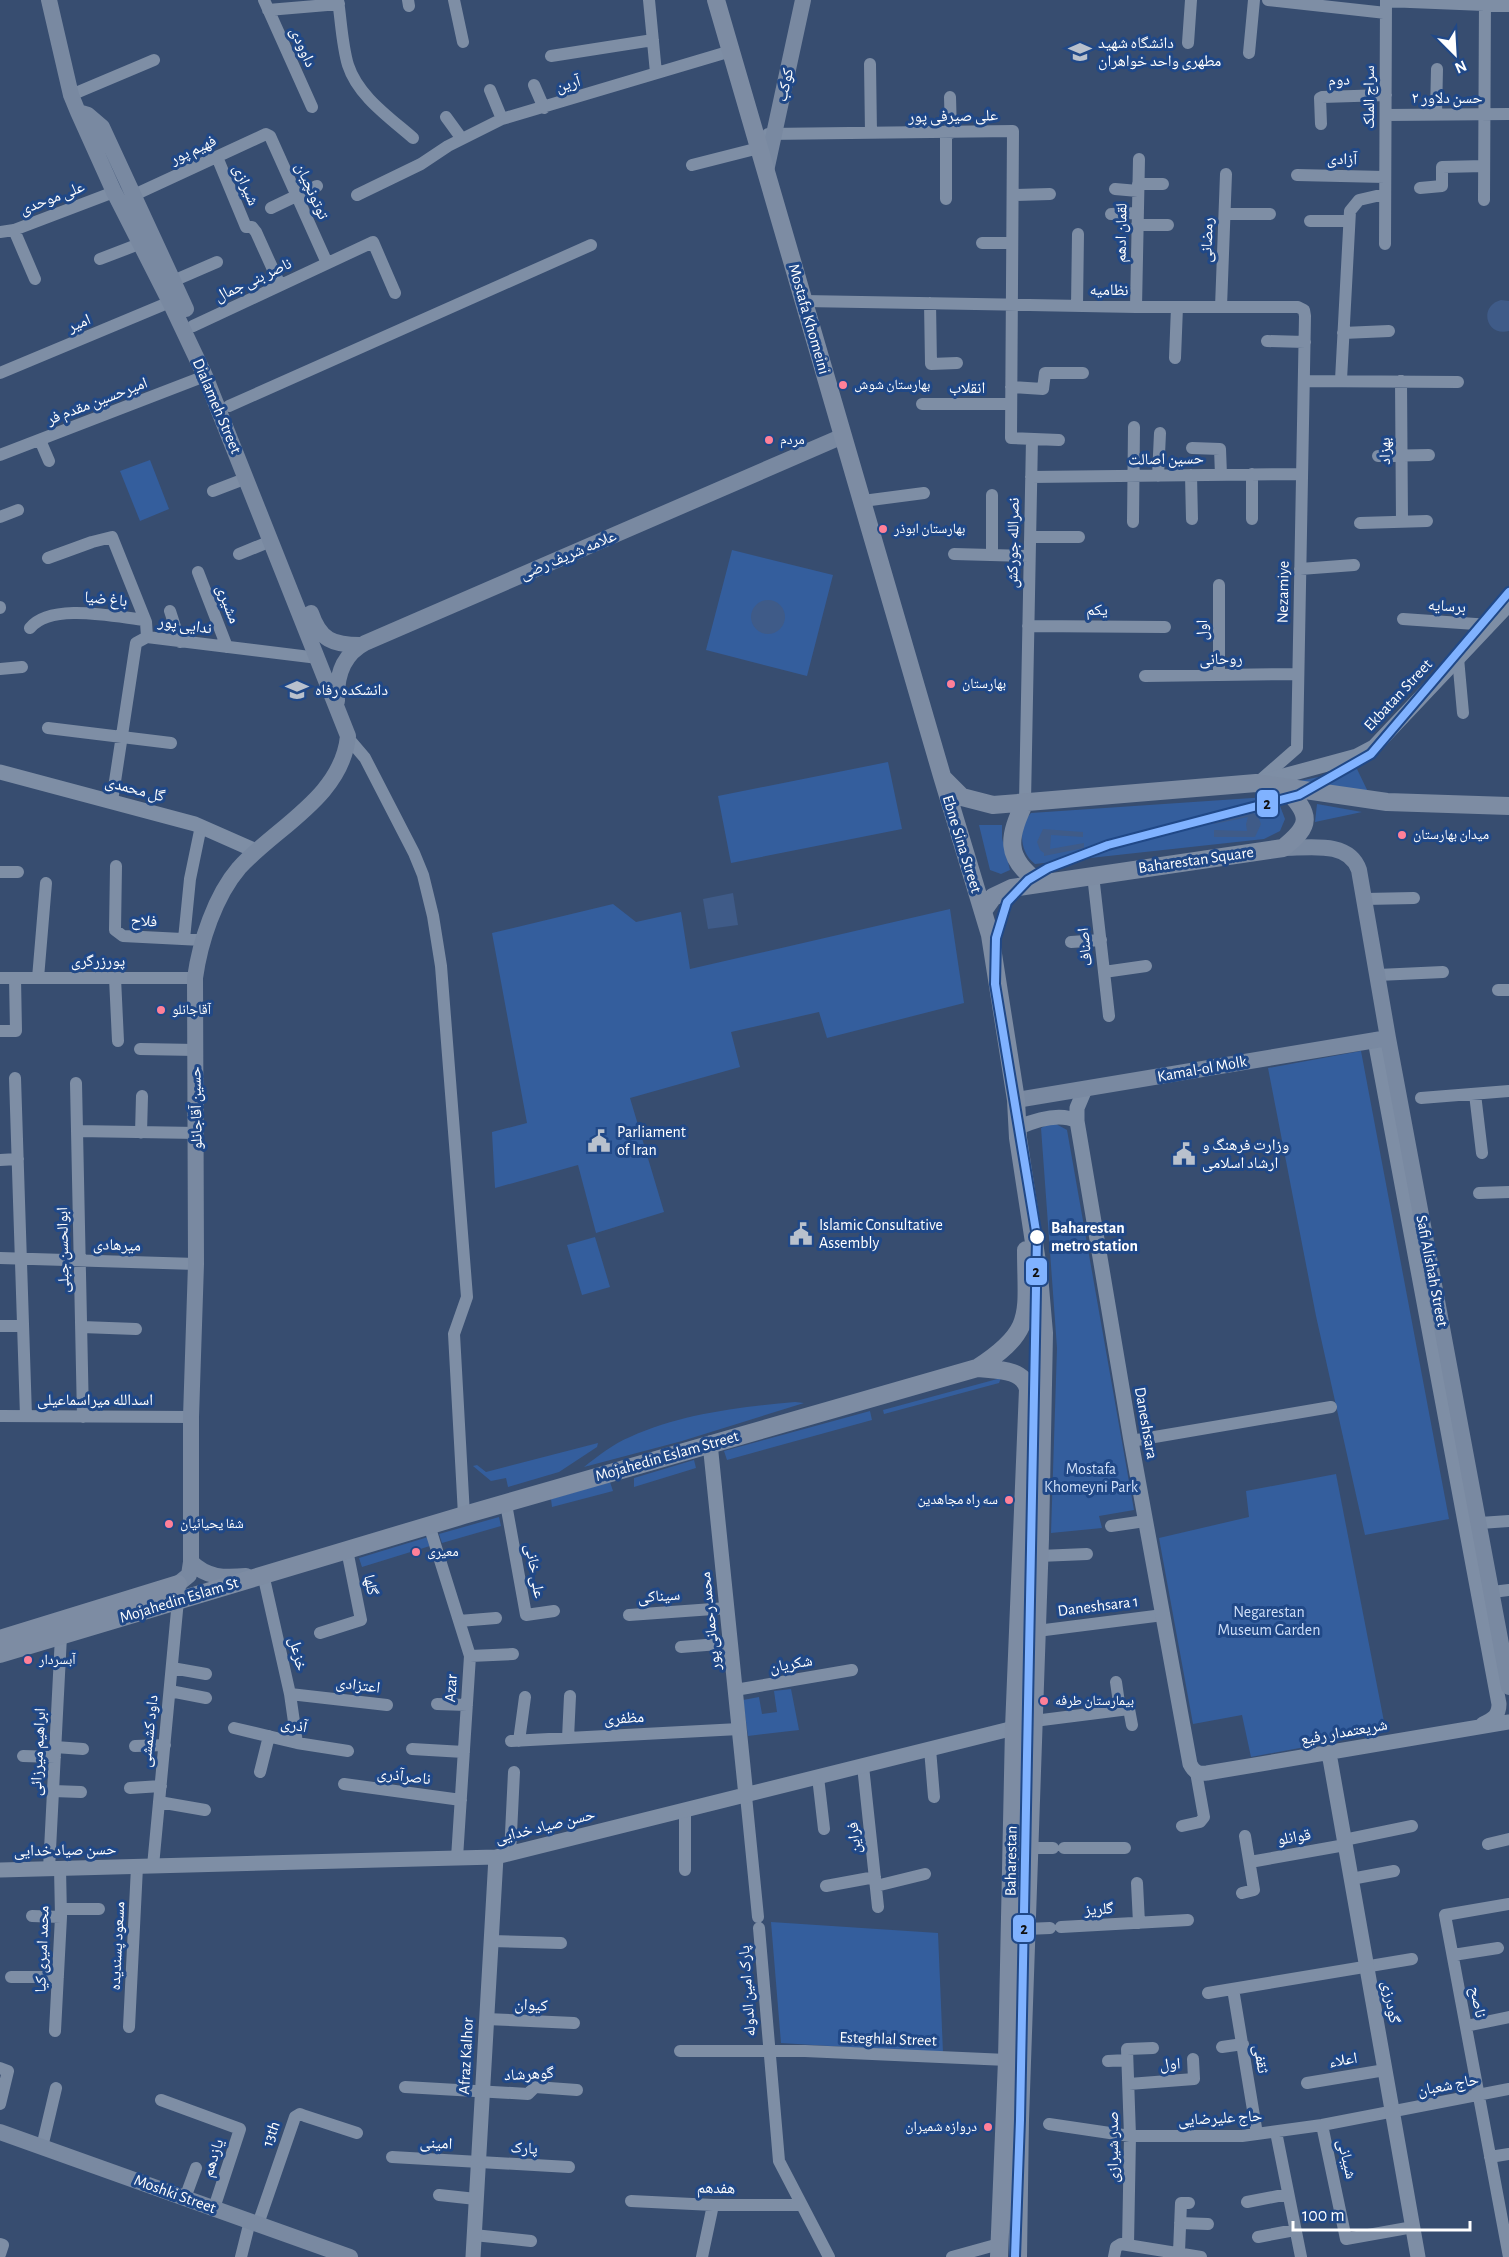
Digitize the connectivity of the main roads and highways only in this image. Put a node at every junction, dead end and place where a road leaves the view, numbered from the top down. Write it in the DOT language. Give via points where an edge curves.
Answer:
graph roads {
  1 [pos="49,0"];
  2 [pos="716,0"];
  3 [pos="803,0"];
  4 [pos="78,112"];
  5 [pos="766,171"];
  6 [pos="843,436"];
  7 [pos="329,640"];
  8 [pos="360,645"];
  9 [pos="318,658"];
  10 [pos="338,709"];
  11 [pos="942,776"];
  12 [pos="1286,789"];
  13 [pos="1025,802"];
  14 [pos="1509,806"];
  15 [pos="1283,848"];
  16 [pos="1352,857"];
  17 [pos="1038,882"];
  18 [pos="983,911"];
  19 [pos="1381,1039"];
  20 [pos="1016,1100"];
  21 [pos="1026,1201"];
  22 [pos="977,1368"];
  23 [pos="347,1550"];
  24 [pos="192,1562"];
  25 [pos="264,1574"];
  26 [pos="178,1592"];
  27 [pos="0,1639"];
  28 [pos="0,1654"];
  29 [pos="1509,1687"];
  30 [pos="0,2132"];
  31 [pos="999,2251"];
  32 [pos="329,2253"];
  33 [pos="350,2257"];
  34 [pos="1018,2257"];
  1 -- 4 [label="main road, Dialameh Street"];
  2 -- 5 [label="main road, Mostafa Khomeini"];
  3 -- 5 [label="main road, کوکب"];
  4 -- 7 [label="main road, Dialameh Street" via="102,127 229,406 314,624"];
  4 -- 9 [label="main road, Dialameh Street" via="205,376"];
  5 -- 6 [label="main road, Mostafa Khomeini"];
  6 -- 8 [label="main road, علامه شریف رضی"];
  6 -- 11 [label="main road, Mostafa Khomeini"];
  7 -- 8 [label="main road"];
  7 -- 9 [label="main road"];
  8 -- 10 [label="main road, علامه شریف رضی" via="342,665 336,688"];
  9 -- 10 [label="main road, Dialameh Street"];
  10 -- 24 [label="main road, حسین آقاجانلو" via="348,738 333,776 312,802 234,875 202,940 195,978"];
  11 -- 13 [label="main road" via="962,797 993,805"];
  11 -- 18 [label="main road, Ebne Sina Street"];
  12 -- 13 [label="main road" via="1256,783"];
  12 -- 14 [label="main road" via="1388,802"];
  12 -- 15 [label="main road" via="1306,815 1302,831"];
  13 -- 17 [label="main road" via="1012,835 1014,854 1023,871"];
  15 -- 16 [label="main road, Baharestan Square" via="1325,847"];
  15 -- 17 [label="main road, Baharestan Square"];
  16 -- 19 [label="main road, Safi Alishah Street" via="1359,870 1378,975"];
  17 -- 18 [label="main road, Baharestan Square" via="993,897"];
  18 -- 20 [label="main road, Baharestan"];
  19 -- 20 [label="main road, Kamal-ol Molk"];
  19 -- 29 [label="main road, Safi Alishah Street" via="1480,1523 1484,1593"];
  20 -- 21 [label="main road, Baharestan"];
  21 -- 22 [label="main road, Baharestan" via="1023,1324 1009,1344"];
  21 -- 34 [label="main road, Baharestan" via="1044,1332"];
  22 -- 23 [label="main road, Mojahedin Eslam Street"];
  22 -- 31 [label="main road, Baharestan" via="1015,1373 1028,1389"];
  23 -- 25 [label="main road, Mojahedin Eslam St"];
  24 -- 25 [label="main road" via="213,1576"];
  24 -- 26 [label="main road"];
  25 -- 26 [label="main road, Mojahedin Eslam St"];
  26 -- 27 [label="main road, Mojahedin Eslam St"];
  26 -- 28 [label="main road, Mojahedin Eslam St" via="61,1636"];
  30 -- 32 [label="main road, Moshki Street" via="254,2222"];
  32 -- 33 [label="main road, Moshki Street"];
}
